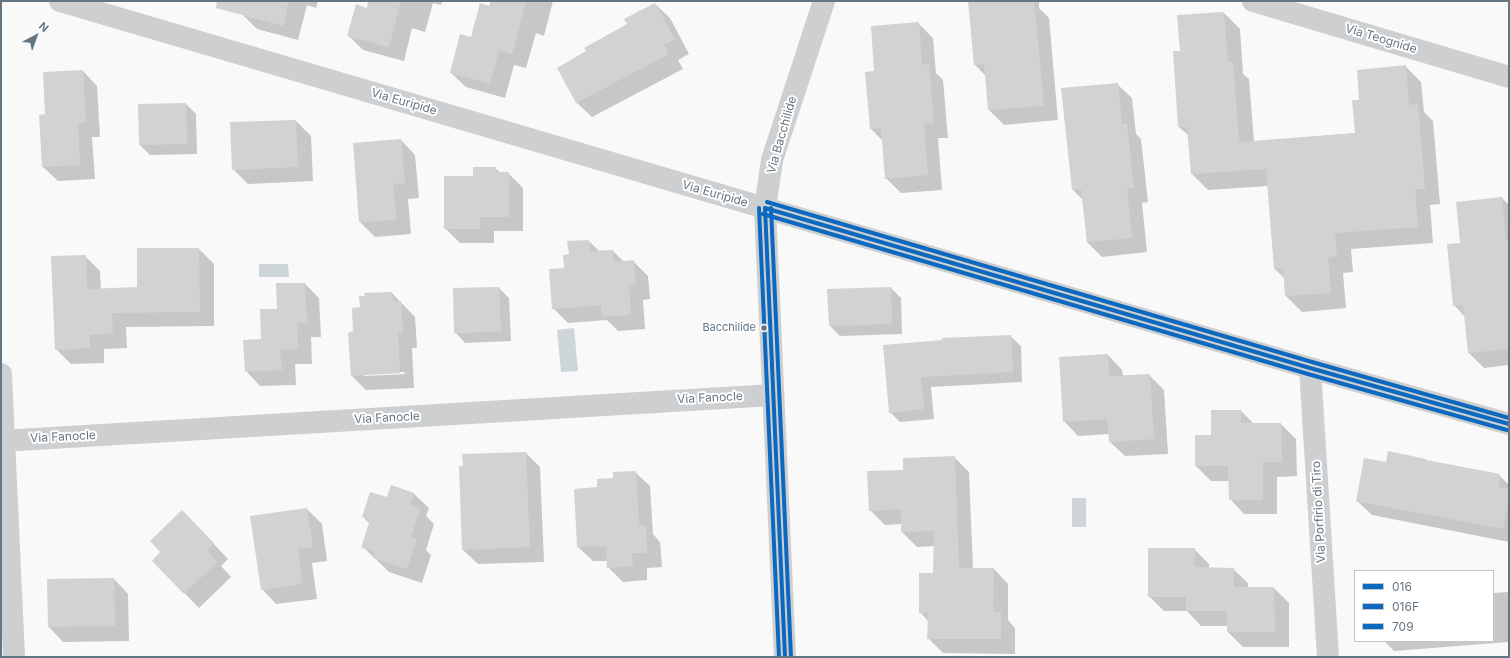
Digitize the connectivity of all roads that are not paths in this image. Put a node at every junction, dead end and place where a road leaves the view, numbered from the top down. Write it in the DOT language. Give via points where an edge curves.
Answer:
graph roads {
  1 [pos="60,1"];
  2 [pos="824,1"];
  3 [pos="1253,1"];
  4 [pos="1509,77"];
  5 [pos="765,208"];
  6 [pos="1310,368"];
  7 [pos="1,374"];
  8 [pos="773,395"];
  9 [pos="1509,424"];
  10 [pos="3,441"];
  11 [pos="14,657"];
  12 [pos="785,657"];
  13 [pos="1328,657"];
  1 -- 5 [label="street, Via Euripide"];
  2 -- 5 [label="street, Via Bacchilide" via="772,160"];
  3 -- 4 [label="street, Via Teognide"];
  5 -- 6 [label="street, Via Euripide"];
  5 -- 8 [label="street, Via Bacchilide"];
  6 -- 9 [label="street, Via Euripide"];
  6 -- 13 [label="street, Via Porfirio di Tiro"];
  7 -- 10 [label="street"];
  8 -- 10 [label="street, Via Fanocle"];
  8 -- 12 [label="street, Via Bacchilide"];
  10 -- 11 [label="street"];
}
